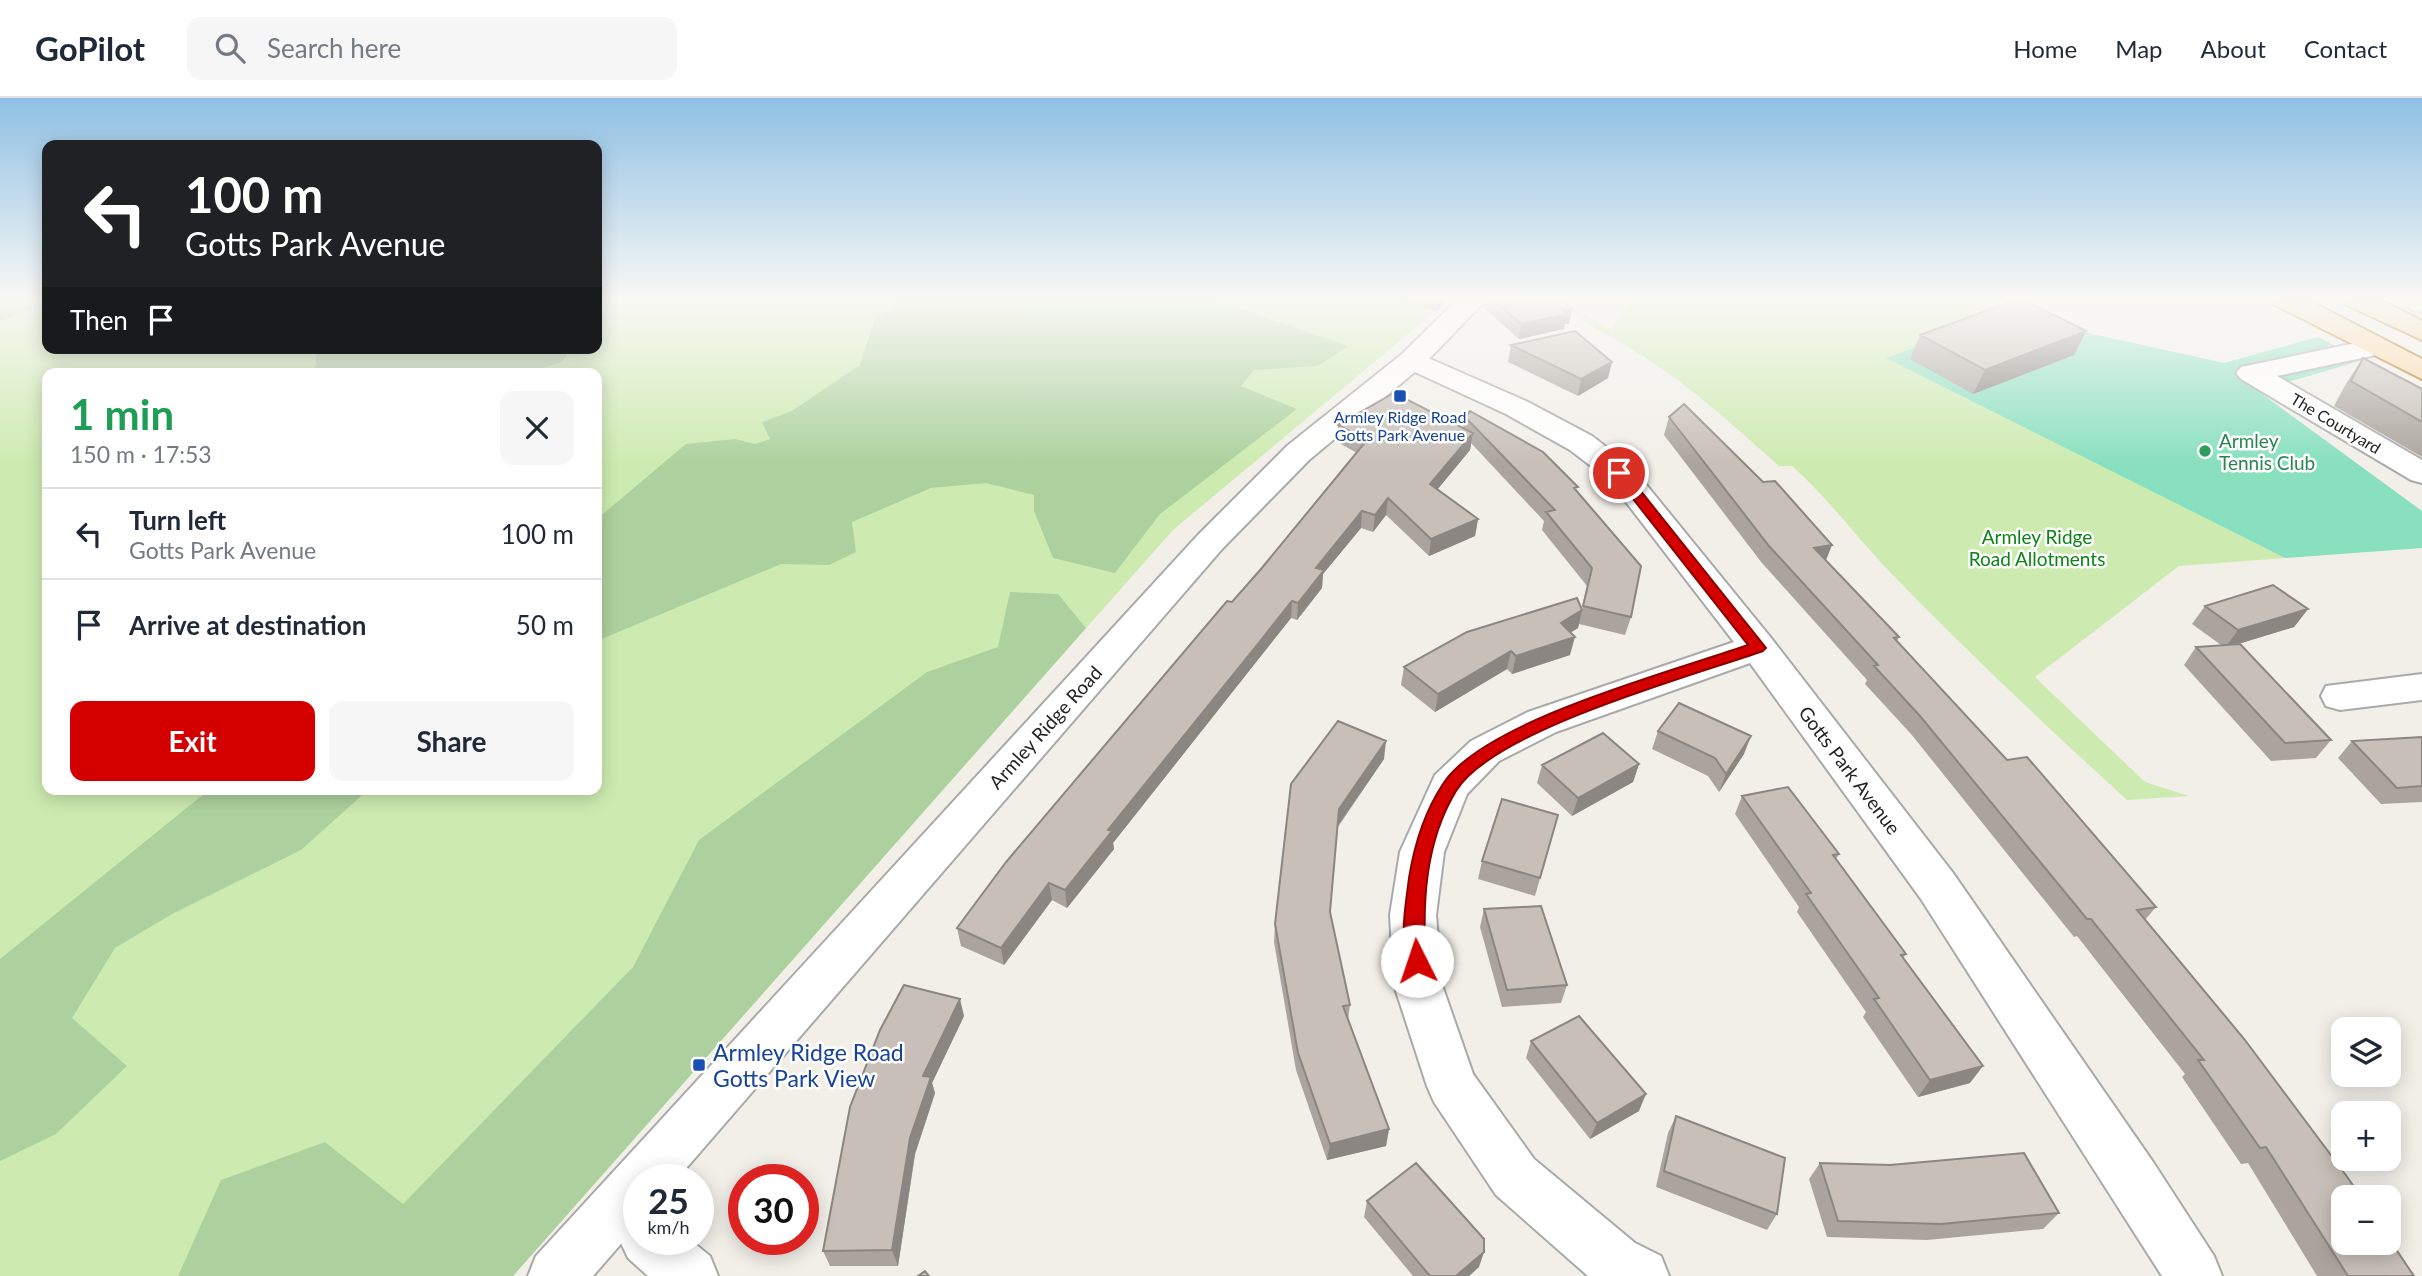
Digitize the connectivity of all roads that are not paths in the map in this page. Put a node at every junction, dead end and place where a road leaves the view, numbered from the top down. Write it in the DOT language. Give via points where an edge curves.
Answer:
graph roads {
  1 [pos="1418,354"];
  2 [pos="2342,354"];
  3 [pos="2389,354"];
  4 [pos="1412,360"];
  5 [pos="2422,370"];
  6 [pos="2422,473"];
  7 [pos="1758,648"];
  8 [pos="2422,687"];
  9 [pos="2340,696"];
  10 [pos="675,1164"];
  11 [pos="623,1220"];
  12 [pos="673,1255"];
  13 [pos="556,1276"];
  14 [pos="690,1276"];
  15 [pos="1641,1276"];
  16 [pos="2194,1276"];
  1 -- 4 [label="street, Armley Ridge Road"];
  2 -- 6 [label="street, The Courtyard" via="2252,373"];
  3 -- 5 [label="main road"];
  4 -- 7 [label="street, Gotts Park Avenue" via="1517,408 1581,443 1619,473"];
  4 -- 10 [label="street, Armley Ridge Road" via="1298,453 1210,542"];
  7 -- 15 [label="street" via="1542,722 1485,751 1450,786 1422,852 1413,915 1418,985 1452,1086 1514,1177 1615,1263"];
  7 -- 16 [label="street, Gotts Park Avenue" via="1937,886"];
  8 -- 9 [label="street"];
  11 -- 13 [label="street, Armley Ridge Road"];
  12 -- 14 [label="street"];
}
